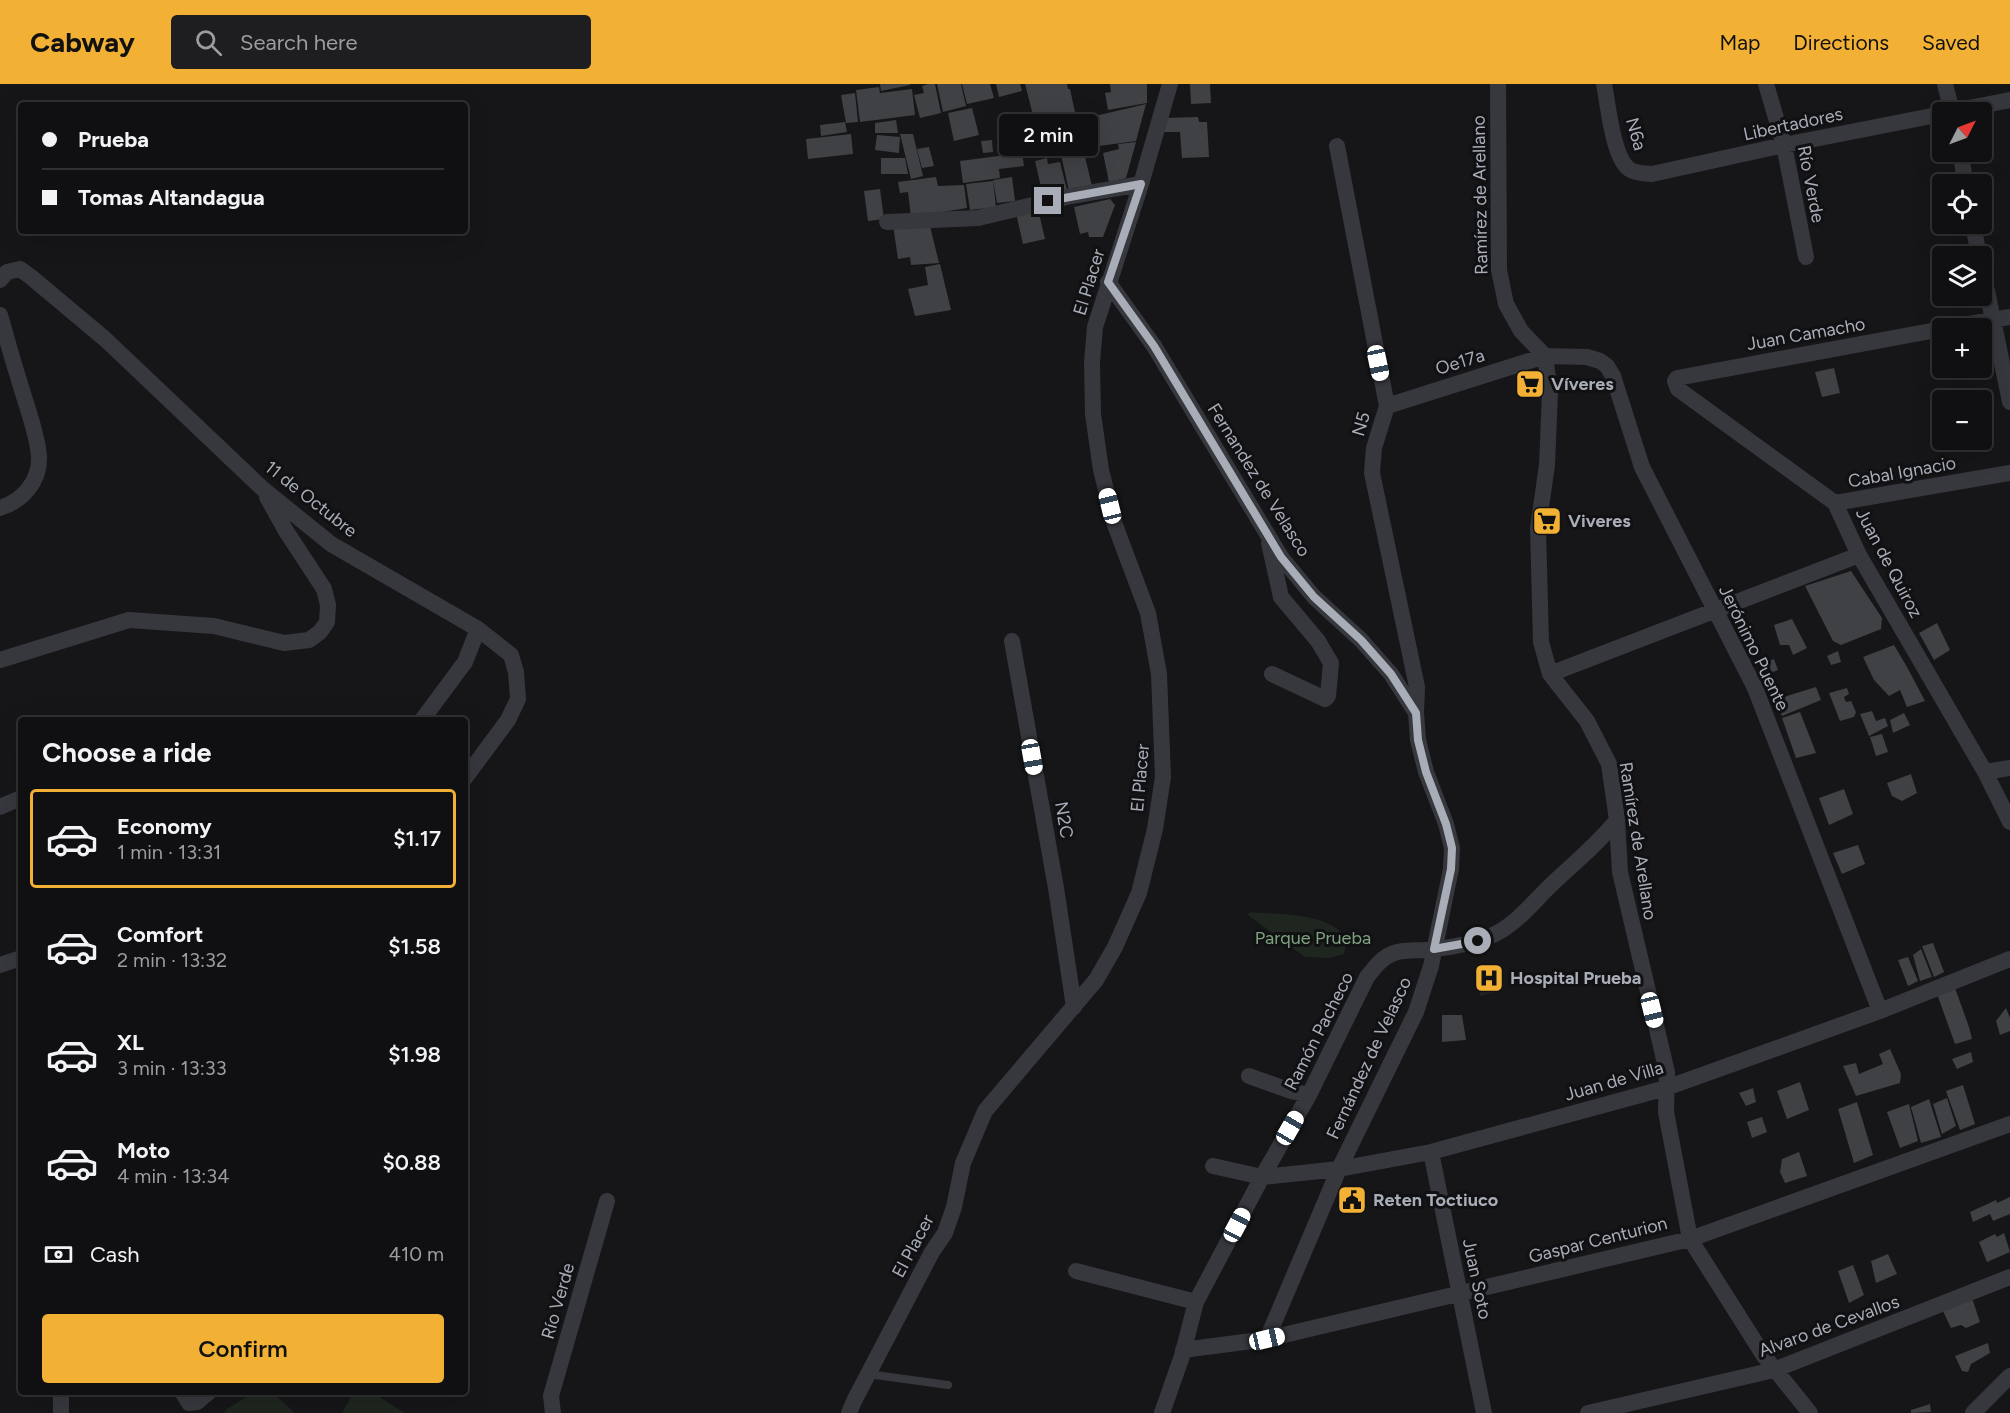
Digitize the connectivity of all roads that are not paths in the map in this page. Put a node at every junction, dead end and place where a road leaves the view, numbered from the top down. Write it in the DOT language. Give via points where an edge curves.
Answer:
graph roads {
  1 [pos="1170,84"];
  2 [pos="1498,84"];
  3 [pos="1604,84"];
  4 [pos="1766,84"];
  5 [pos="1945,84"];
  6 [pos="2010,100"];
  7 [pos="1947,102"];
  8 [pos="1992,104"];
  9 [pos="1932,116"];
  10 [pos="1784,145"];
  11 [pos="1337,146"];
  12 [pos="1652,174"];
  13 [pos="1141,184"];
  14 [pos="887,222"];
  15 [pos="1806,257"];
  16 [pos="0,280"];
  17 [pos="1108,282"];
  18 [pos="0,315"];
  19 [pos="2010,317"];
  20 [pos="1992,320"];
  21 [pos="1932,331"];
  22 [pos="1545,356"];
  23 [pos="1677,378"];
  24 [pos="2010,402"];
  25 [pos="1387,406"];
  26 [pos="2010,473"];
  27 [pos="263,489"];
  28 [pos="1835,503"];
  29 [pos="0,508"];
  30 [pos="1266,531"];
  31 [pos="1859,555"];
  32 [pos="1714,610"];
  33 [pos="478,629"];
  34 [pos="1012,641"];
  35 [pos="0,660"];
  36 [pos="1272,674"];
  37 [pos="1550,674"];
  38 [pos="1416,713"];
  39 [pos="424,717"];
  40 [pos="2010,768"];
  41 [pos="1985,772"];
  42 [pos="468,774"];
  43 [pos="18,799"];
  44 [pos="0,807"];
  45 [pos="1617,820"];
  46 [pos="2010,822"];
  47 [pos="1434,949"];
  48 [pos="18,959"];
  49 [pos="2010,960"];
  50 [pos="0,965"];
  51 [pos="1074,1007"];
  52 [pos="1880,1011"];
  53 [pos="1249,1076"];
  54 [pos="1666,1088"];
  55 [pos="1309,1095"];
  56 [pos="2010,1124"];
  57 [pos="1431,1152"];
  58 [pos="1213,1166"];
  59 [pos="1339,1169"];
  60 [pos="1262,1177"];
  61 [pos="607,1201"];
  62 [pos="1690,1239"];
  63 [pos="1076,1271"];
  64 [pos="2010,1277"];
  65 [pos="1460,1294"];
  66 [pos="1196,1302"];
  67 [pos="1267,1339"];
  68 [pos="1183,1350"];
  69 [pos="1774,1370"];
  70 [pos="867,1374"];
  71 [pos="2010,1376"];
  72 [pos="948,1385"];
  73 [pos="61,1395"];
  74 [pos="184,1395"];
  75 [pos="205,1395"];
  76 [pos="61,1413"];
  77 [pos="553,1413"];
  78 [pos="849,1413"];
  79 [pos="1162,1413"];
  80 [pos="1484,1413"];
  81 [pos="1588,1413"];
  82 [pos="1810,1413"];
  83 [pos="1973,1413"];
  1 -- 13 [label="street, El Placer"];
  2 -- 22 [label="street, Ramírez de Arellano" via="1499,270 1506,304 1521,331"];
  3 -- 12 [label="street, N6a" via="1617,150 1626,168"];
  4 -- 10 [label="street, Río Verde"];
  5 -- 7 [label="street"];
  6 -- 8 [label="street, Libertadores"];
  9 -- 10 [label="street, Libertadores"];
  10 -- 12 [label="street, Libertadores"];
  10 -- 15 [label="street, Río Verde"];
  11 -- 25 [label="street, N5"];
  13 -- 14 [label="street" via="978,218"];
  13 -- 17 [label="street, El Placer"];
  16 -- 27 [label="street, 11 de Octubre" via="7,272 20,269 31,277 105,339"];
  17 -- 30 [label="street, Fernandez de Velasco" via="1154,346"];
  17 -- 51 [label="street, El Placer" via="1095,327 1093,414 1101,470 1115,525 1148,613 1159,674 1163,777 1139,893 1115,947"];
  18 -- 29 [label="street" via="39,458 27,492 13,504"];
  19 -- 20 [label="street, Juan Camacho"];
  20 -- 24 [label="street"];
  21 -- 23 [label="street, Juan Camacho"];
  22 -- 25 [label="street, Oe17a"];
  22 -- 32 [label="street, Jerónimo Puente" via="1587,357 1607,366 1642,467"];
  22 -- 37 [label="street, Ramírez de Arellano" via="1549,423 1538,528 1541,642"];
  23 -- 28 [label="street, Juan de Quiroz" via="1678,390"];
  25 -- 38 [label="street, N5" via="1374,448 1372,473 1417,687"];
  26 -- 28 [label="street, Cabal Ignacio"];
  27 -- 33 [label="street, 11 de Octubre" via="331,544"];
  27 -- 35 [label="street" via="324,589 327,622 309,640 284,643 214,626 129,620"];
  28 -- 31 [label="street, Juan de Quiroz"];
  30 -- 36 [label="street" via="1281,597 1318,641 1330,663 1328,696 1324,699"];
  30 -- 38 [label="street, Fernandez de Velasco" via="1281,557 1314,597 1391,674"];
  31 -- 32 [label="street"];
  31 -- 41 [label="street, Juan de Quiroz"];
  32 -- 37 [label="street"];
  32 -- 52 [label="street, Jerónimo Puente" via="1755,688"];
  33 -- 39 [label="street" via="465,662"];
  33 -- 42 [label="street, 11 de Octubre" via="511,655 519,699"];
  34 -- 51 [label="street, N2C"];
  37 -- 45 [label="street, Ramírez de Arellano" via="1587,722 1609,764"];
  38 -- 47 [label="street, Fernández de Velasco" via="1426,772 1452,848"];
  40 -- 41 [label="street"];
  41 -- 46 [label="street, Juan de Quiroz"];
  43 -- 44 [label="street"];
  45 -- 47 [label="street, Ramón Pacheco" via="1603,839 1516,920 1478,941"];
  45 -- 54 [label="street, Ramírez de Arellano" via="1620,872 1667,1072"];
  47 -- 55 [label="street, Ramón Pacheco" via="1401,951 1378,963 1367,977"];
  47 -- 59 [label="street, Fernández de Velasco" via="1416,1012"];
  48 -- 50 [label="street"];
  49 -- 52 [label="street, Juan de Villa"];
  51 -- 70 [label="street, El Placer" via="985,1111 963,1164 945,1233"];
  52 -- 54 [label="street, Juan de Villa"];
  53 -- 55 [label="street"];
  54 -- 57 [label="street, Juan de Villa"];
  54 -- 62 [label="street, Ramírez de Arellano" via="1666,1112"];
  55 -- 60 [label="street, Ramón Pacheco"];
  56 -- 62 [label="street, Gaspar Centurion"];
  57 -- 59 [label="street, Juan de Villa"];
  57 -- 65 [label="street, Juan Soto"];
  58 -- 60 [label="street, Juan de Villa"];
  59 -- 60 [label="street, Juan de Villa"];
  59 -- 67 [label="street, Fernández de Velasco"];
  60 -- 66 [label="street, Ramón Pacheco"];
  61 -- 77 [label="street, Río Verde" via="551,1396"];
  62 -- 65 [label="street, Gaspar Centurion"];
  62 -- 69 [label="street, Ramírez de Arellano"];
  63 -- 66 [label="street"];
  64 -- 69 [label="street, Alvaro de Cevallos"];
  65 -- 67 [label="street, Gaspar Centurion"];
  65 -- 80 [label="street, Juan Soto"];
  66 -- 68 [label="street, Ramón Pacheco"];
  67 -- 68 [label="street, Gaspar Centurion"];
  68 -- 79 [label="street, Ramón Pacheco"];
  69 -- 81 [label="street, Alvaro de Cevallos"];
  69 -- 82 [label="street, Ramírez de Arellano"];
  70 -- 72 [label="lane"];
  70 -- 78 [label="street, El Placer"];
  71 -- 83 [label="street"];
  73 -- 76 [label="street"];
  74 -- 75 [label="street" via="189,1403"];
}
